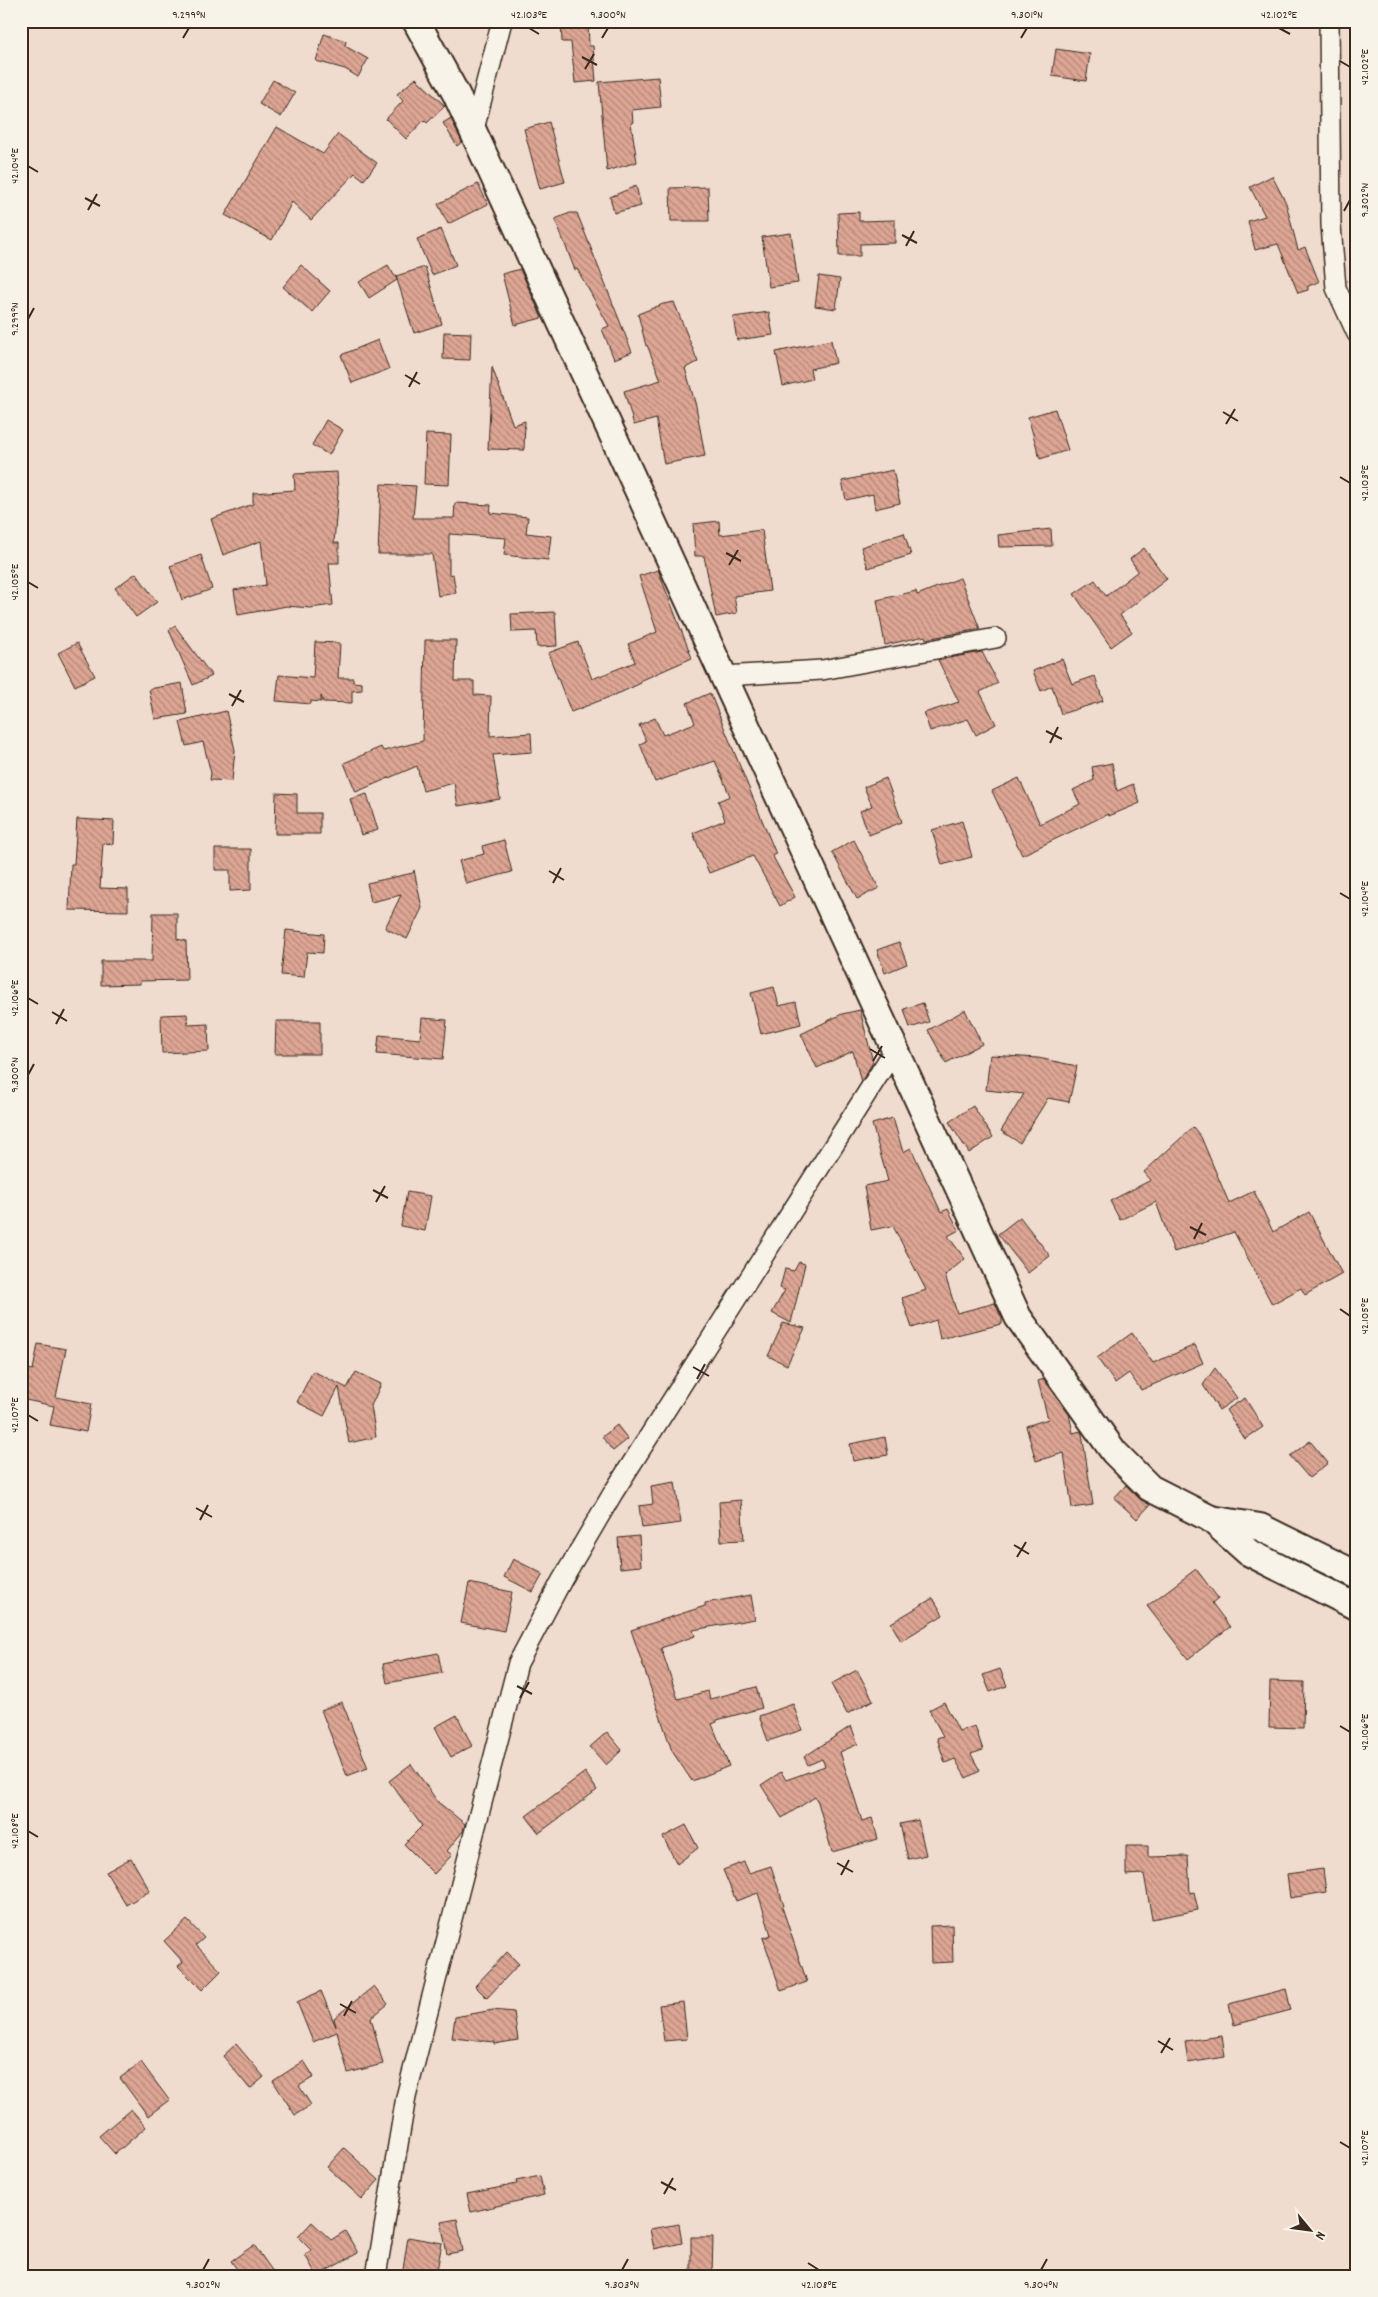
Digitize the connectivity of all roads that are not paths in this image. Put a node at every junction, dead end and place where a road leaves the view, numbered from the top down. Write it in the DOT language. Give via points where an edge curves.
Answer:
graph roads {
  1 [pos="416,21"];
  2 [pos="502,21"];
  3 [pos="1329,21"];
  4 [pos="473,133"];
  5 [pos="1357,334"];
  6 [pos="996,638"];
  7 [pos="723,676"];
  8 [pos="895,1049"];
  9 [pos="1211,1519"];
  10 [pos="1357,1575"];
  11 [pos="1357,1607"];
  12 [pos="376,2276"];
  1 -- 4 [label="main road" via="456,94"];
  2 -- 4 [label="street"];
  3 -- 5 [label="street" via="1331,225 1336,288"];
  4 -- 7 [label="main road"];
  6 -- 7 [label="street" via="822,670"];
  7 -- 8 [label="main road"];
  8 -- 9 [label="main road" via="1018,1317 1114,1452 1150,1488"];
  8 -- 12 [label="street" via="612,1493 518,1663 406,2097"];
  9 -- 10 [label="main road" via="1260,1527"];
  9 -- 11 [label="main road" via="1248,1552"];
}
